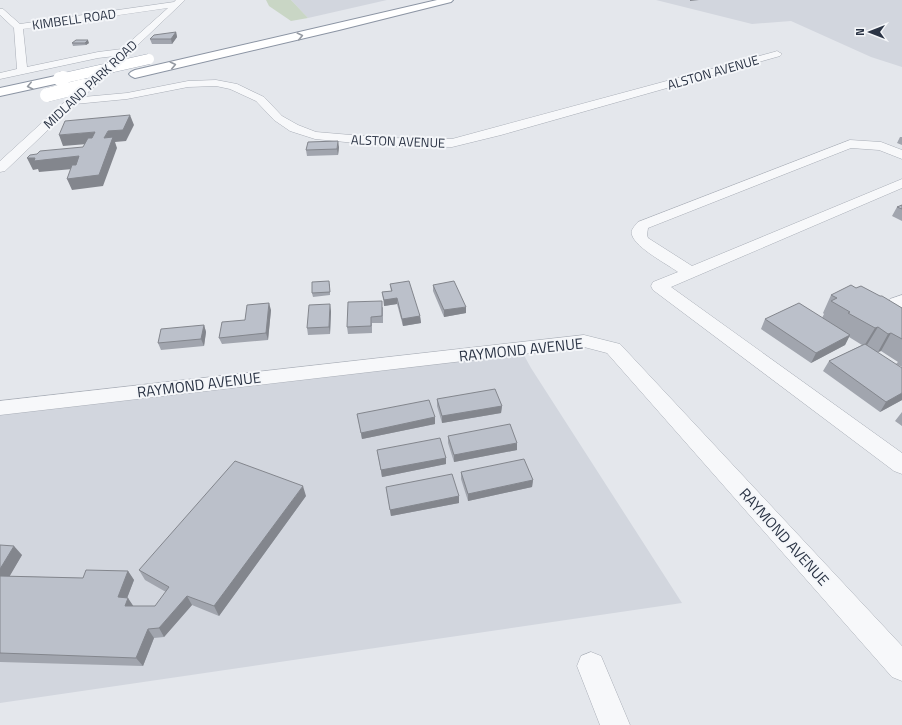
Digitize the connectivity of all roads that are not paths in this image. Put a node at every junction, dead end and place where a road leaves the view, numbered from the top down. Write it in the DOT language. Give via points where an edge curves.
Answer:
graph roads {
  1 [pos="448,0"];
  2 [pos="179,2"];
  3 [pos="0,11"];
  4 [pos="18,27"];
  5 [pos="125,52"];
  6 [pos="777,54"];
  7 [pos="153,58"];
  8 [pos="22,71"];
  9 [pos="0,76"];
  10 [pos="0,92"];
  11 [pos="33,98"];
  12 [pos="72,101"];
  13 [pos="902,155"];
  14 [pos="0,168"];
  15 [pos="902,183"];
  16 [pos="691,273"];
  17 [pos="902,300"];
  18 [pos="902,307"];
  19 [pos="0,408"];
  20 [pos="902,465"];
  21 [pos="591,666"];
  22 [pos="902,667"];
  23 [pos="614,725"];
  11 -- 1 [label="highway, one-way, bridge"];
  2 -- 4 [label="street, KIMBELL ROAD"];
  2 -- 5 [label="street, MIDLAND PARK ROAD"];
  3 -- 4 [label="street, KIMBELL ROAD"];
  4 -- 8 [label="street, KIMBELL ROAD"];
  5 -- 8 [label="street"];
  5 -- 12 [label="street, MIDLAND PARK ROAD"];
  6 -- 12 [label="street, ALSTON AVENUE" via="452,143 386,142 315,135 294,128 278,118 260,99 233,86 216,83 188,84 127,96"];
  7 -- 10 [label="highway, one-way, bridge"];
  8 -- 9 [label="street"];
  12 -- 14 [label="street, MIDLAND PARK ROAD"];
  13 -- 16 [label="street" via="881,146 850,144 643,225 638,230 643,240"];
  15 -- 16 [label="street"];
  16 -- 20 [label="street" via="660,286"];
  17 -- 18 [label="street" via="896,304"];
  19 -- 22 [label="street, RAYMOND AVENUE" via="584,341 613,348"];
  21 -- 23 [label="street"];
}
